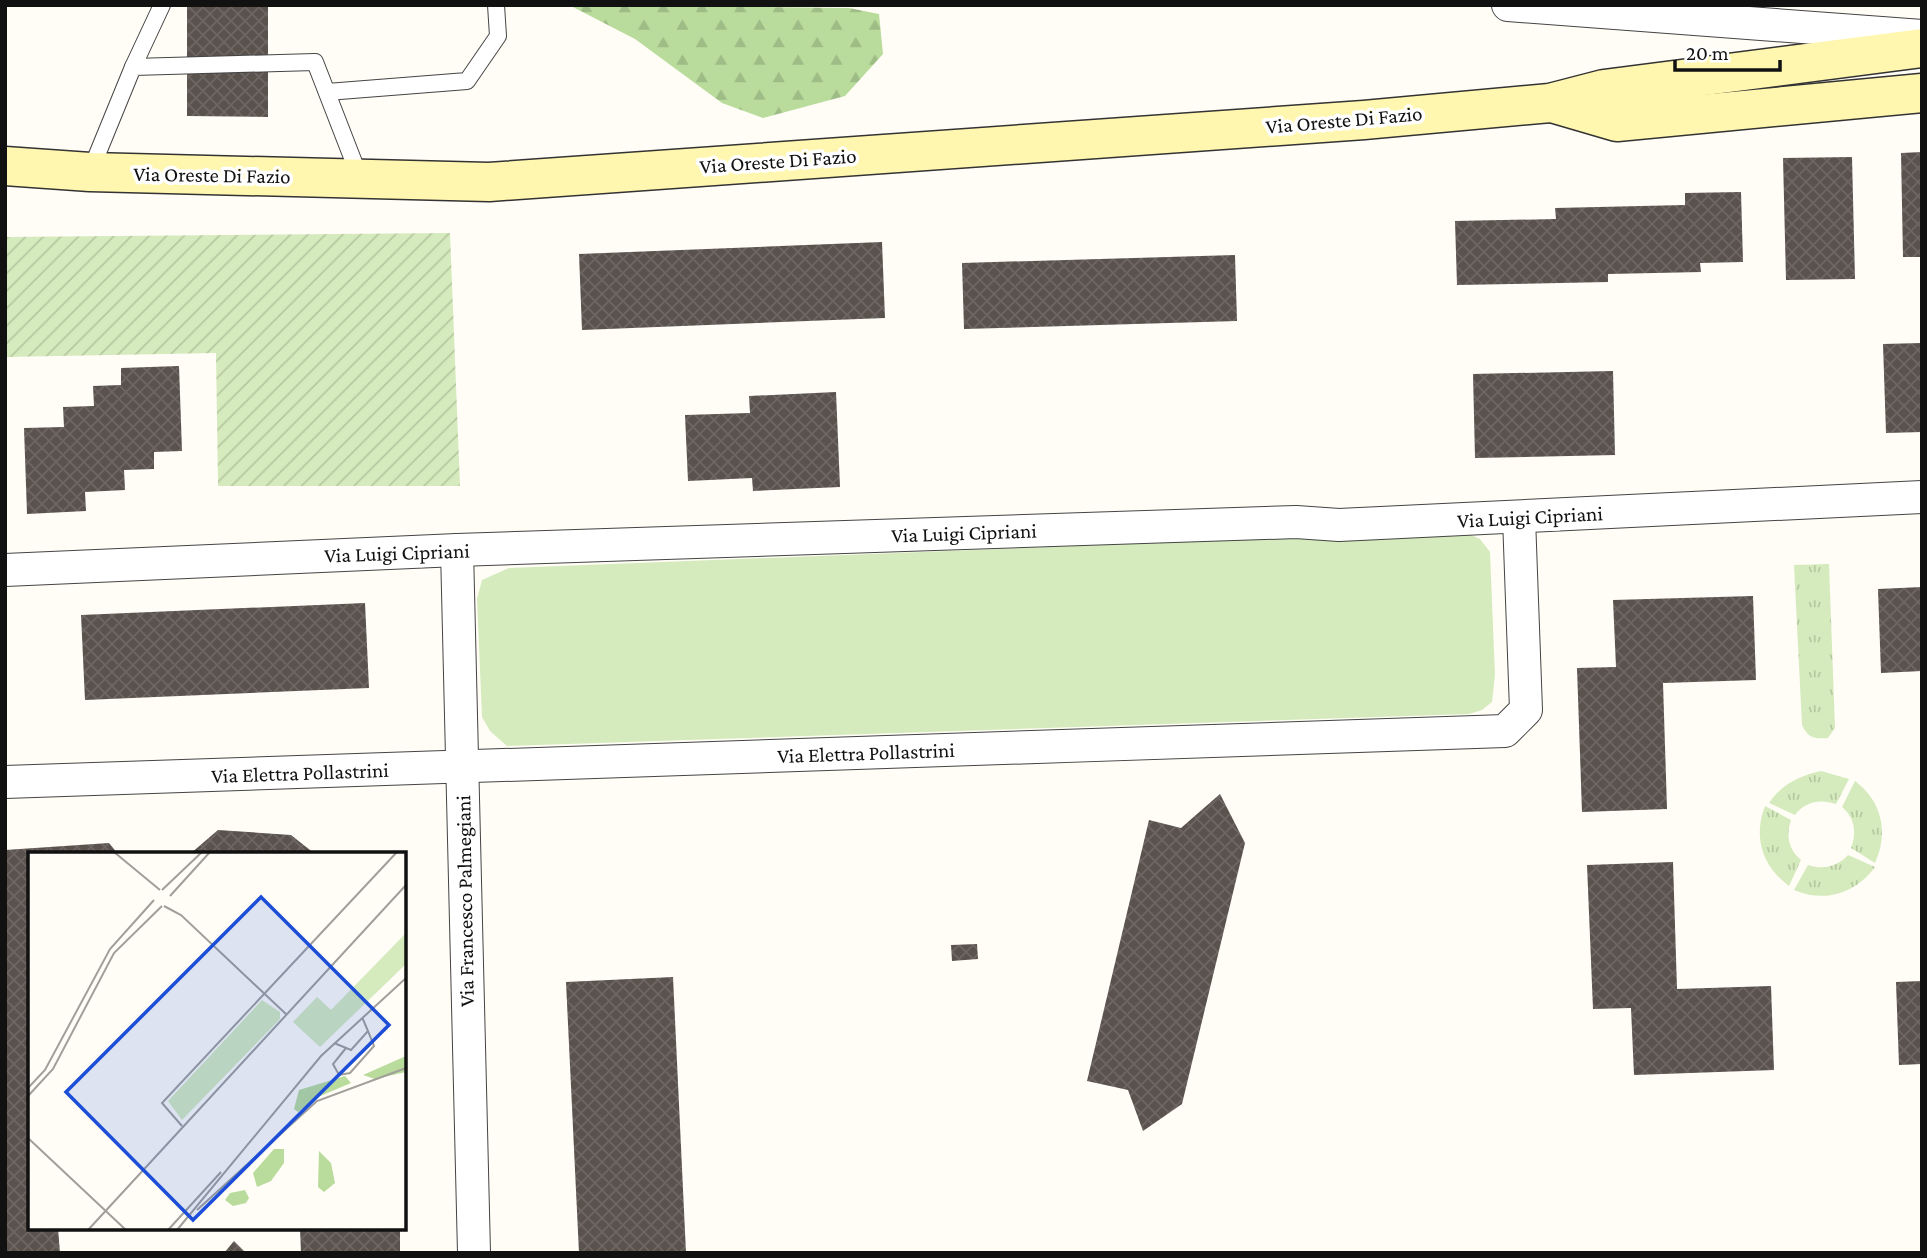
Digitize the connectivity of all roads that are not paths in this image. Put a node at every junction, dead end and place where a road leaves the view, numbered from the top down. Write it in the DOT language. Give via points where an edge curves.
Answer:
graph roads {
  1 [pos="162,5"];
  2 [pos="496,5"];
  3 [pos="1508,5"];
  4 [pos="1922,36"];
  5 [pos="1922,48"];
  6 [pos="133,67"];
  7 [pos="327,92"];
  8 [pos="1922,93"];
  9 [pos="1550,103"];
  10 [pos="5,166"];
  11 [pos="90,172"];
  12 [pos="360,178"];
  13 [pos="1922,497"];
  14 [pos="1519,518"];
  15 [pos="457,550"];
  16 [pos="5,570"];
  17 [pos="461,768"];
  18 [pos="5,782"];
  19 [pos="474,1253"];
  1 -- 6 [label="lane"];
  2 -- 7 [label="lane" via="498,36 467,81"];
  3 -- 4 [label="street"];
  5 -- 9 [label="main road, Via Oreste Di Fazio" via="1604,89"];
  6 -- 7 [label="lane" via="315,62"];
  6 -- 11 [label="lane"];
  7 -- 12 [label="lane"];
  8 -- 9 [label="main road, Via Oreste Di Fazio" via="1617,122"];
  9 -- 12 [label="main road, Via Oreste Di Fazio" via="489,182"];
  10 -- 11 [label="main road, Via Oreste Di Fazio"];
  11 -- 12 [label="main road, Via Oreste Di Fazio"];
  13 -- 14 [label="street, Via Luigi Cipriani"];
  14 -- 15 [label="street, Via Luigi Cipriani"];
  14 -- 17 [label="street, Via Elettra Pollastrini" via="1526,710 1505,731"];
  15 -- 16 [label="street, Via Luigi Cipriani"];
  15 -- 17 [label="street, Via Francesco Palmegiani"];
  17 -- 18 [label="street, Via Elettra Pollastrini"];
  17 -- 19 [label="street, Via Francesco Palmegiani"];
}
